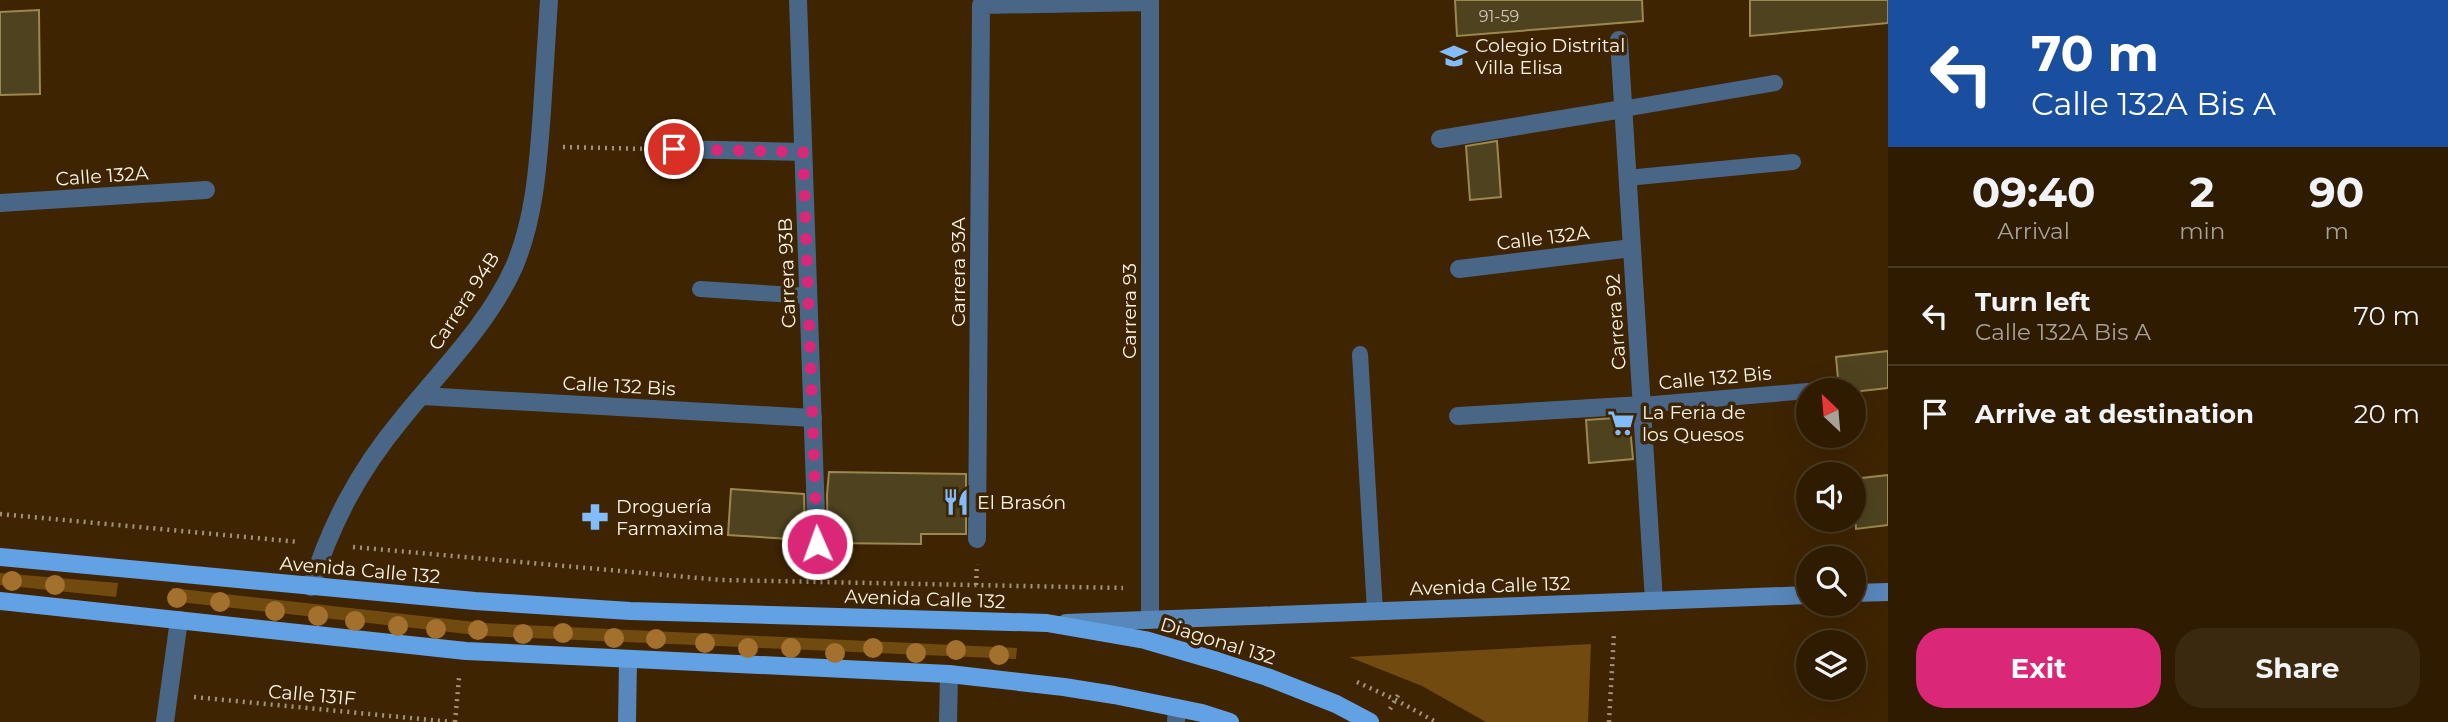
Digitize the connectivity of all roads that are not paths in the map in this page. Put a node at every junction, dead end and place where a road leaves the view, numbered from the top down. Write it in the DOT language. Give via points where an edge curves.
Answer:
graph roads {
  1 [pos="549,0"];
  2 [pos="798,0"];
  3 [pos="1065,2"];
  4 [pos="1619,40"];
  5 [pos="1775,83"];
  6 [pos="1623,109"];
  7 [pos="1440,139"];
  8 [pos="674,149"];
  9 [pos="803,152"];
  10 [pos="1793,162"];
  11 [pos="1627,178"];
  12 [pos="206,190"];
  13 [pos="0,203"];
  14 [pos="1632,248"];
  15 [pos="1459,269"];
  16 [pos="700,289"];
  17 [pos="809,296"];
  18 [pos="1360,354"];
  19 [pos="1796,392"];
  20 [pos="422,396"];
  21 [pos="1642,405"];
  22 [pos="1458,416"];
  23 [pos="813,418"];
  24 [pos="977,539"];
  25 [pos="817,544"];
  26 [pos="0,557"];
  27 [pos="311,587"];
  28 [pos="1888,592"];
  29 [pos="1866,593"];
  30 [pos="1796,595"];
  31 [pos="0,601"];
  32 [pos="1654,601"];
  33 [pos="1375,611"];
  34 [pos="1150,619"];
  35 [pos="179,620"];
  36 [pos="1047,623"];
  37 [pos="628,660"];
  38 [pos="949,674"];
  39 [pos="1177,715"];
  40 [pos="165,722"];
  41 [pos="627,722"];
  42 [pos="948,722"];
  43 [pos="1230,722"];
  44 [pos="1370,722"];
  1 -- 20 [label="street, Carrera 94B" via="534,198 525,238 513,269 461,350"];
  2 -- 9 [label="street, Carrera 93B"];
  3 -- 24 [label="street, Carrera 93A" via="981,5"];
  3 -- 34 [label="street, Carrera 93" via="1150,2"];
  4 -- 6 [label="street, Carrera 92"];
  5 -- 6 [label="lane"];
  6 -- 7 [label="street"];
  6 -- 11 [label="street, Carrera 92"];
  8 -- 9 [label="street"];
  9 -- 17 [label="street, Carrera 93B"];
  10 -- 11 [label="lane"];
  11 -- 14 [label="street, Carrera 92"];
  12 -- 13 [label="street, Calle 132A"];
  14 -- 15 [label="street, Calle 132A"];
  14 -- 21 [label="street, Carrera 92"];
  16 -- 17 [label="lane"];
  17 -- 23 [label="street, Carrera 93B"];
  18 -- 33 [label="lane"];
  19 -- 21 [label="lane, Calle 132 Bis"];
  20 -- 23 [label="street, Calle 132 Bis"];
  20 -- 27 [label="street, Carrera 94B" via="376,453 341,508"];
  21 -- 22 [label="street, Calle 132 Bis"];
  21 -- 32 [label="street, Carrera 92"];
  23 -- 25 [label="street, Carrera 93B"];
  26 -- 27 [label="main road, Avenida Calle 132"];
  27 -- 36 [label="main road, Avenida Calle 132" via="630,611"];
  28 -- 29 [label="main road"];
  30 -- 32 [label="main road, Avenida Calle 132"];
  31 -- 35 [label="main road"];
  32 -- 33 [label="main road, Avenida Calle 132"];
  33 -- 34 [label="main road, Avenida Calle 132"];
  34 -- 36 [label="main road, Avenida Calle 132"];
  35 -- 37 [label="main road" via="466,651"];
  35 -- 40 [label="street"];
  36 -- 44 [label="main road, Diagonal 132" via="1144,640 1217,661 1267,677"];
  37 -- 38 [label="main road"];
  37 -- 41 [label="main road"];
  38 -- 39 [label="main road" via="1064,687"];
  38 -- 42 [label="street"];
  39 -- 43 [label="main road"];
}
